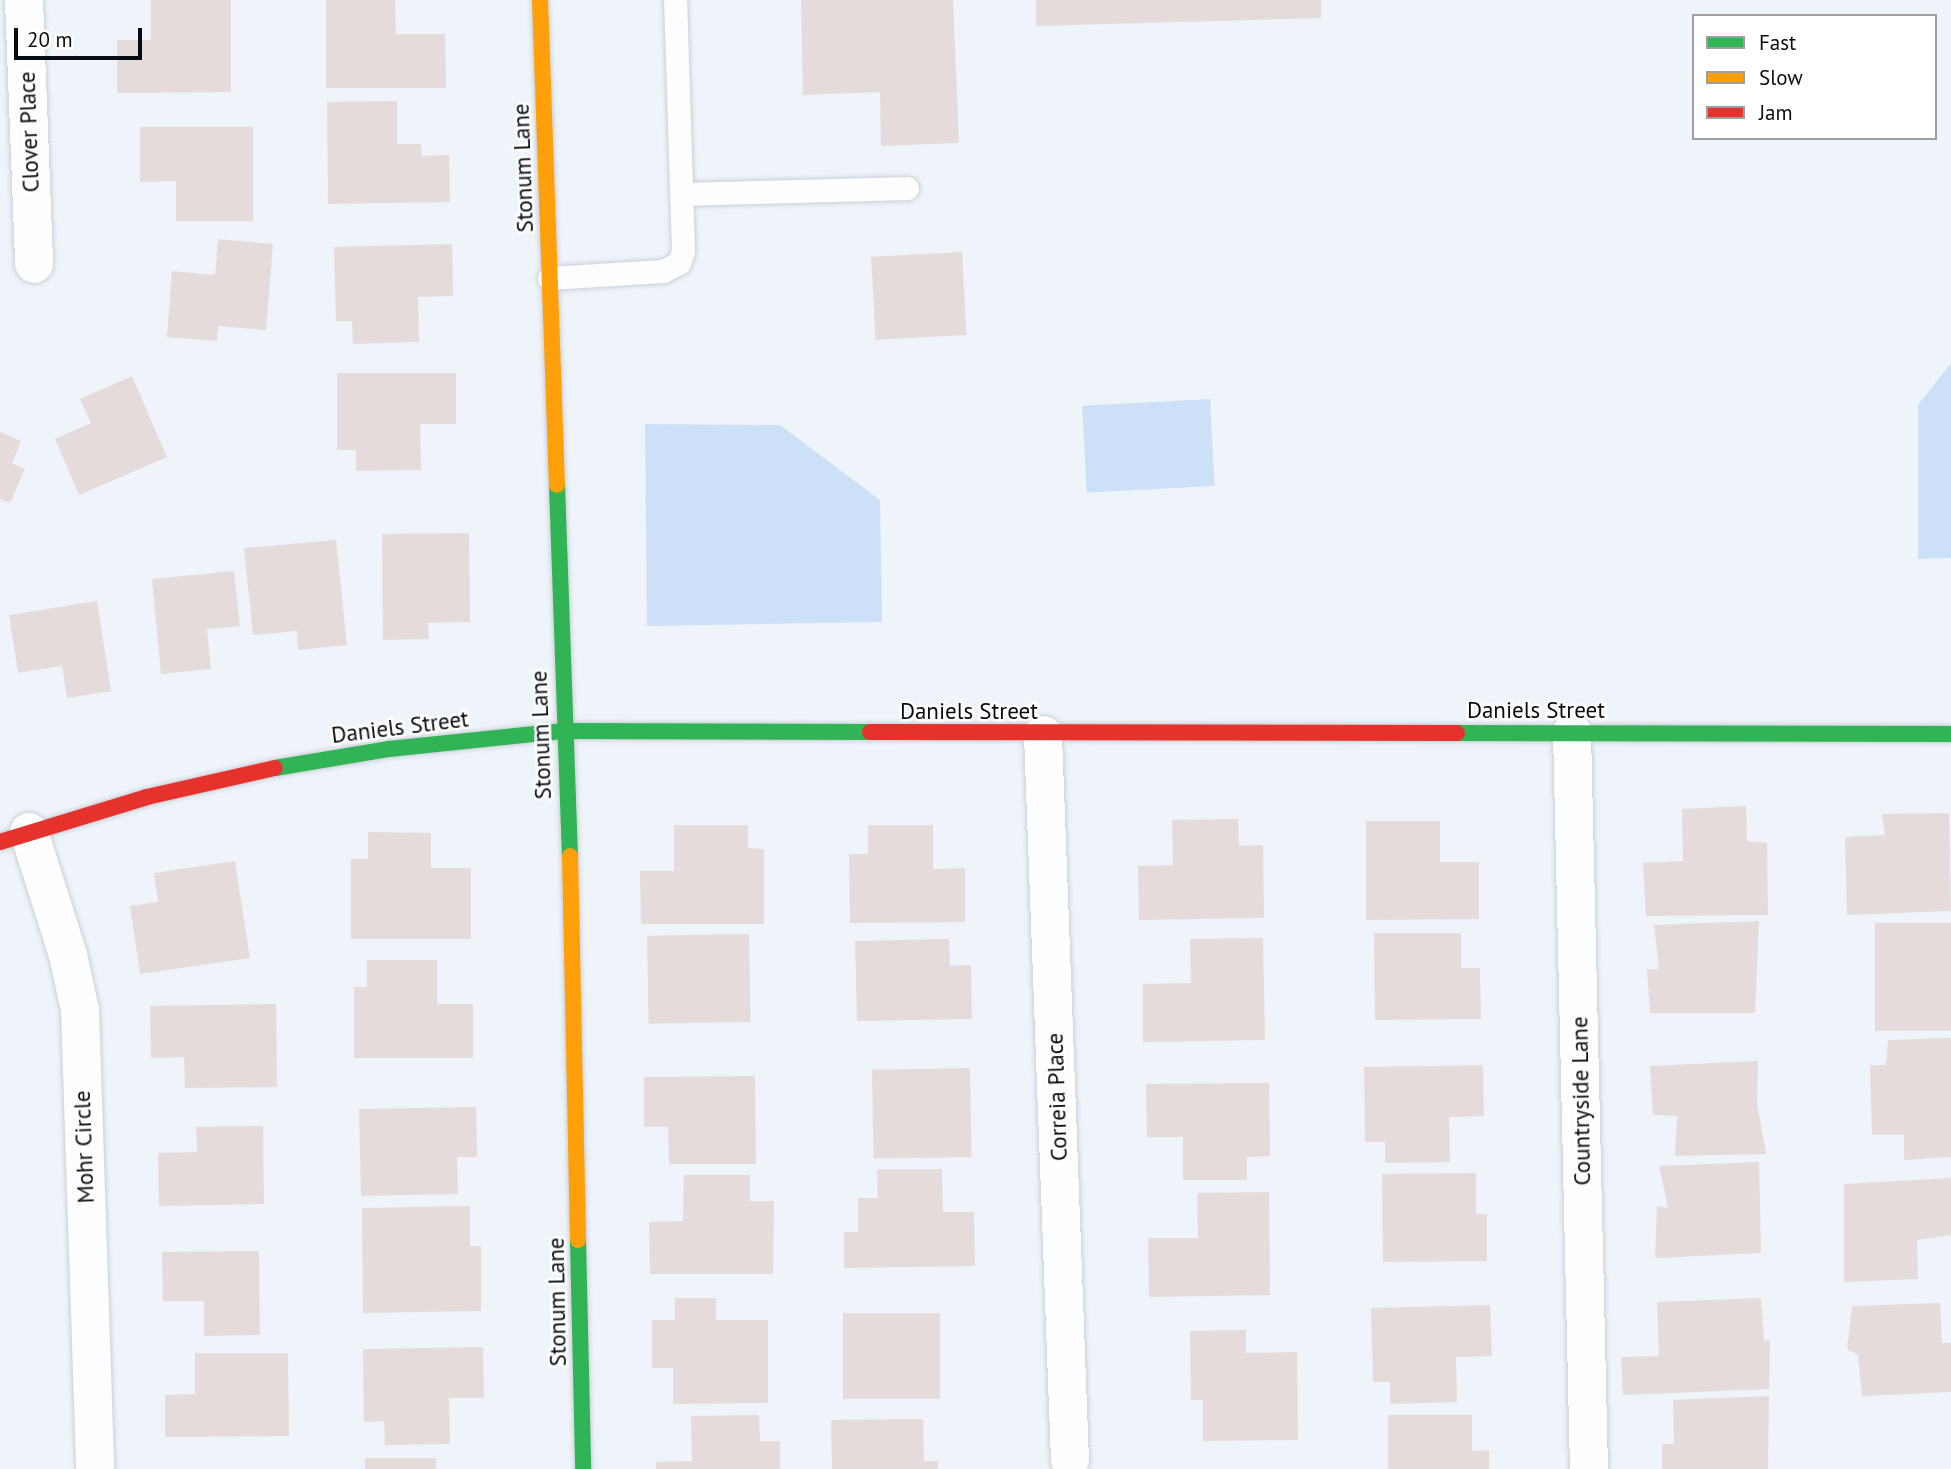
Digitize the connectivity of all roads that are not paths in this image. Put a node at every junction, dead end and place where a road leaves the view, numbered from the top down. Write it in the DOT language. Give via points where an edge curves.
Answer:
graph roads {
  1 [pos="24,0"];
  2 [pos="540,0"];
  3 [pos="675,0"];
  4 [pos="907,188"];
  5 [pos="681,194"];
  6 [pos="34,264"];
  7 [pos="549,278"];
  8 [pos="564,731"];
  9 [pos="1572,732"];
  10 [pos="1043,734"];
  11 [pos="1951,734"];
  12 [pos="14,837"];
  13 [pos="1070,1460"];
  14 [pos="94,1469"];
  15 [pos="583,1469"];
  16 [pos="1589,1469"];
  1 -- 6 [label="street, Clover Place"];
  2 -- 7 [label="street, Stonum Lane"];
  3 -- 5 [label="lane"];
  4 -- 5 [label="lane"];
  5 -- 7 [label="lane" via="683,251 679,263 663,271"];
  7 -- 8 [label="street, Stonum Lane"];
  8 -- 10 [label="street, Daniels Street"];
  8 -- 12 [label="street, Daniels Street" via="389,749 256,771"];
  8 -- 15 [label="street, Stonum Lane"];
  9 -- 10 [label="street, Daniels Street"];
  9 -- 11 [label="street, Daniels Street"];
  9 -- 16 [label="street, Countryside Lane"];
  10 -- 13 [label="street, Correia Place"];
  12 -- 14 [label="street, Mohr Circle" via="68,954 80,1010"];
}
